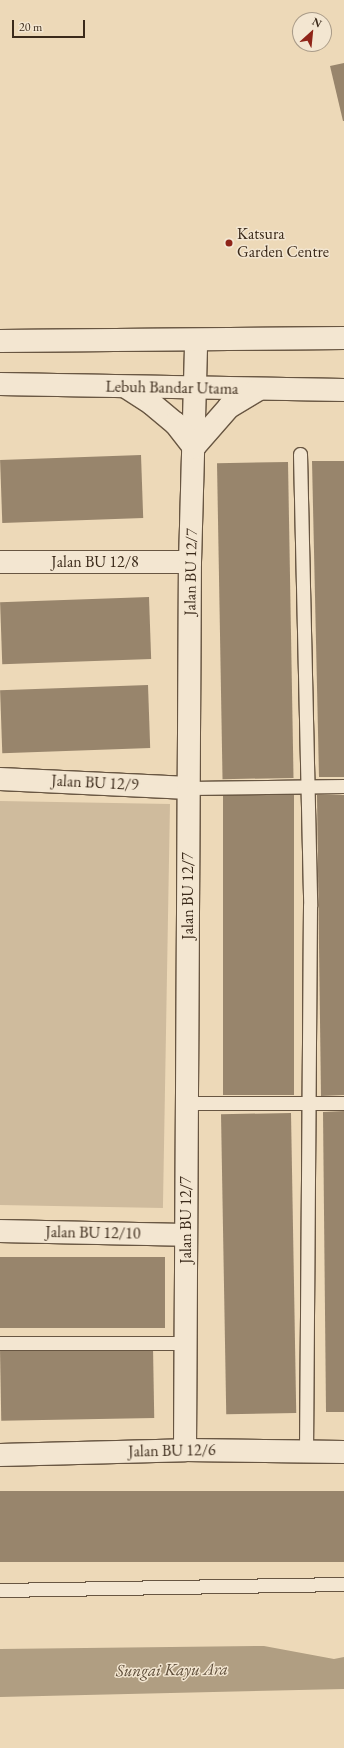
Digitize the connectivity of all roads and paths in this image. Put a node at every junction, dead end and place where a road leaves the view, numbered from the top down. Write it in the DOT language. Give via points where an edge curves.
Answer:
graph roads {
  1 [pos="344,338"];
  2 [pos="0,341"];
  3 [pos="196,341"];
  4 [pos="0,384"];
  5 [pos="126,387"];
  6 [pos="195,387"];
  7 [pos="257,390"];
  8 [pos="344,390"];
  9 [pos="194,447"];
  10 [pos="300,454"];
  11 [pos="0,562"];
  12 [pos="190,562"];
  13 [pos="0,780"];
  14 [pos="307,786"];
  15 [pos="344,786"];
  16 [pos="189,788"];
  17 [pos="344,1102"];
  18 [pos="187,1103"];
  19 [pos="307,1103"];
  20 [pos="0,1231"];
  21 [pos="186,1235"];
  22 [pos="0,1343"];
  23 [pos="186,1343"];
  24 [pos="185,1450"];
  25 [pos="306,1451"];
  26 [pos="344,1452"];
  27 [pos="0,1455"];
  28 [pos="344,1584"];
  29 [pos="0,1590"];
  1 -- 3 [label="street"];
  2 -- 3 [label="street"];
  3 -- 6 [label="street, Jalan BU 12/7"];
  4 -- 5 [label="street, Lebuh Bandar Utama"];
  5 -- 6 [label="street, Lebuh Bandar Utama"];
  5 -- 9 [label="street" via="169,418"];
  6 -- 7 [label="street, Lebuh Bandar Utama"];
  6 -- 9 [label="street, Jalan BU 12/7"];
  7 -- 8 [label="street, Lebuh Bandar Utama"];
  7 -- 9 [label="street" via="229,406"];
  9 -- 12 [label="street, Jalan BU 12/7"];
  10 -- 14 [label="lane"];
  11 -- 12 [label="street, Jalan BU 12/8"];
  12 -- 16 [label="street, Jalan BU 12/7"];
  13 -- 16 [label="street, Jalan BU 12/9"];
  14 -- 15 [label="lane"];
  14 -- 16 [label="lane"];
  14 -- 19 [label="lane" via="310,906"];
  16 -- 18 [label="street, Jalan BU 12/7"];
  17 -- 19 [label="lane"];
  18 -- 19 [label="lane"];
  18 -- 21 [label="street, Jalan BU 12/7"];
  19 -- 25 [label="lane" via="310,1182"];
  20 -- 21 [label="street, Jalan BU 12/10"];
  21 -- 23 [label="street, Jalan BU 12/7"];
  22 -- 23 [label="lane"];
  23 -- 24 [label="street, Jalan BU 12/7"];
  24 -- 25 [label="street, Jalan BU 12/6"];
  24 -- 27 [label="street, Jalan BU 12/6"];
  25 -- 26 [label="street, Jalan BU 12/6"];
  28 -- 29 [label="lane"];
}
